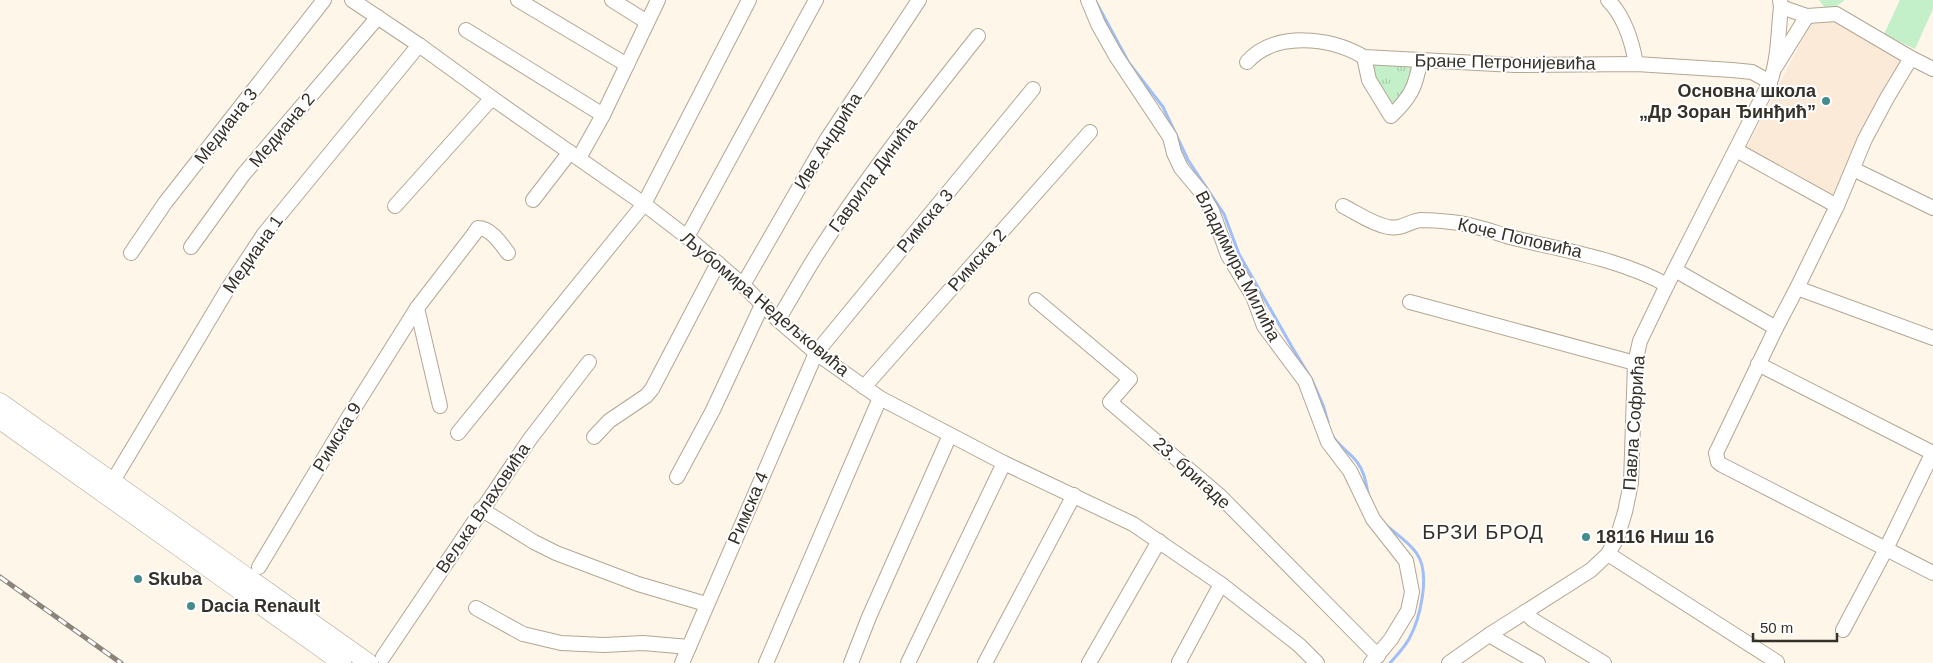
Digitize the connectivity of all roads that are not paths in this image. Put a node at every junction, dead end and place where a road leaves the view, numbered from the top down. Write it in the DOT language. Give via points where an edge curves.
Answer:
graph roads {
  1 [pos="324,0"];
  2 [pos="352,0"];
  3 [pos="518,0"];
  4 [pos="612,0"];
  5 [pos="658,0"];
  6 [pos="749,0"];
  7 [pos="816,0"];
  8 [pos="919,0"];
  9 [pos="1088,0"];
  10 [pos="1608,0"];
  11 [pos="1780,3"];
  12 [pos="1807,16"];
  13 [pos="378,17"];
  14 [pos="647,22"];
  15 [pos="466,30"];
  16 [pos="978,36"];
  17 [pos="419,45"];
  18 [pos="1364,57"];
  19 [pos="1911,58"];
  20 [pos="1420,61"];
  21 [pos="1247,62"];
  22 [pos="627,64"];
  23 [pos="1636,64"];
  24 [pos="1776,66"];
  25 [pos="1933,69"];
  26 [pos="1770,82"];
  27 [pos="1034,89"];
  28 [pos="492,98"];
  29 [pos="603,115"];
  30 [pos="1090,132"];
  31 [pos="1736,150"];
  32 [pos="574,155"];
  33 [pos="1853,169"];
  34 [pos="533,200"];
  35 [pos="644,204"];
  36 [pos="395,206"];
  37 [pos="1343,206"];
  38 [pos="1837,206"];
  39 [pos="1933,208"];
  40 [pos="687,237"];
  41 [pos="190,247"];
  42 [pos="130,253"];
  43 [pos="508,253"];
  44 [pos="718,263"];
  45 [pos="1675,270"];
  46 [pos="744,285"];
  47 [pos="1667,285"];
  48 [pos="1797,288"];
  49 [pos="1036,300"];
  50 [pos="1410,302"];
  51 [pos="762,305"];
  52 [pos="417,308"];
  53 [pos="778,320"];
  54 [pos="1776,328"];
  55 [pos="1933,338"];
  56 [pos="816,353"];
  57 [pos="589,362"];
  58 [pos="1635,363"];
  59 [pos="1758,364"];
  60 [pos="864,387"];
  61 [pos="880,398"];
  62 [pos="0,402"];
  63 [pos="440,406"];
  64 [pos="0,420"];
  65 [pos="458,433"];
  66 [pos="950,435"];
  67 [pos="594,437"];
  68 [pos="1933,453"];
  69 [pos="1004,463"];
  70 [pos="677,477"];
  71 [pos="113,482"];
  72 [pos="1074,495"];
  73 [pos="481,509"];
  74 [pos="1158,541"];
  75 [pos="1886,549"];
  76 [pos="1608,554"];
  77 [pos="259,567"];
  78 [pos="1933,573"];
  79 [pos="1221,584"];
  80 [pos="706,604"];
  81 [pos="476,608"];
  82 [pos="1525,612"];
  83 [pos="1843,630"];
  84 [pos="1489,635"];
  85 [pos="689,647"];
  86 [pos="1374,659"];
  87 [pos="376,660"];
  88 [pos="1180,662"];
  89 [pos="1777,662"];
  90 [pos="342,663"];
  91 [pos="682,663"];
  92 [pos="766,663"];
  93 [pos="851,663"];
  94 [pos="908,663"];
  95 [pos="985,663"];
  96 [pos="1089,663"];
  97 [pos="1317,663"];
  98 [pos="1449,663"];
  99 [pos="1538,663"];
  100 [pos="1604,663"];
  1 -- 42 [label="street, Медиана 3" via="165,203"];
  2 -- 13 [label="street, Љубомира Недељковића"];
  3 -- 22 [label="street"];
  4 -- 14 [label="street"];
  5 -- 14 [label="street"];
  6 -- 35 [label="street"];
  7 -- 40 [label="street"];
  8 -- 46 [label="street, Иве Андрића" via="827,139"];
  9 -- 86 [label="street, Владимира Милића" via="1116,56 1170,137 1181,168 1212,211 1228,255 1253,296 1264,326 1306,380 1328,442 1350,471 1373,519 1406,561 1412,592 1408,611"];
  10 -- 23 [label="street" via="1627,28"];
  11 -- 12 [label="street, Павла Софрића"];
  11 -- 24 [label="street, Павла Софрића"];
  12 -- 19 [label="street" via="1836,14"];
  12 -- 24 [label="street, Павла Софрића"];
  13 -- 17 [label="street, Љубомира Недељковића"];
  13 -- 41 [label="street, Медиана 2" via="243,175"];
  14 -- 22 [label="street"];
  15 -- 29 [label="street"];
  16 -- 53 [label="street, Гаврила Динића" via="910,122 822,245"];
  17 -- 28 [label="street, Љубомира Недељковића"];
  17 -- 71 [label="street, Медиана 1" via="264,234"];
  18 -- 20 [label="street, Бране Петронијевића"];
  18 -- 20 [label="street" via="1369,80 1391,116 1412,93"];
  18 -- 21 [label="street, Бране Петронијевића" via="1330,44 1296,41 1265,47"];
  19 -- 25 [label="street"];
  19 -- 33 [label="street" via="1878,114"];
  20 -- 23 [label="street, Бране Петронијевића" via="1515,65"];
  22 -- 29 [label="street"];
  23 -- 26 [label="street, Бране Петронијевића" via="1742,70"];
  24 -- 26 [label="street, Павла Софрића"];
  26 -- 31 [label="street, Павла Софрића"];
  27 -- 56 [label="street, Римска 3"];
  28 -- 32 [label="street, Љубомира Недељковића"];
  28 -- 36 [label="street"];
  29 -- 32 [label="street"];
  30 -- 60 [label="street, Римска 2"];
  31 -- 38 [label="street"];
  31 -- 45 [label="street, Павла Софрића"];
  32 -- 34 [label="street"];
  32 -- 35 [label="street, Љубомира Недељковића"];
  33 -- 38 [label="street"];
  33 -- 39 [label="street"];
  35 -- 40 [label="street, Љубомира Недељковића"];
  35 -- 65 [label="street"];
  37 -- 47 [label="street, Коче Поповића" via="1389,228 1419,220 1483,227 1644,272"];
  38 -- 48 [label="street"];
  40 -- 44 [label="street, Љубомира Недељковића"];
  43 -- 52 [label="street, Римска 9" via="490,231 478,228"];
  44 -- 46 [label="street, Љубомира Недељковића"];
  44 -- 67 [label="street" via="652,389 609,421"];
  45 -- 47 [label="street, Павла Софрића"];
  45 -- 54 [label="street"];
  46 -- 51 [label="street, Љубомира Недељковића"];
  47 -- 58 [label="street, Павла Софрића" via="1640,341"];
  48 -- 54 [label="street"];
  48 -- 55 [label="street"];
  49 -- 86 [label="street, 23. бригаде" via="1130,379 1110,402 1220,496"];
  50 -- 58 [label="street"];
  51 -- 53 [label="street, Љубомира Недељковића"];
  51 -- 70 [label="street" via="713,410"];
  52 -- 63 [label="street"];
  52 -- 77 [label="street, Римска 9"];
  53 -- 56 [label="street, Љубомира Недељковића"];
  54 -- 59 [label="street"];
  56 -- 60 [label="street, Љубомира Недељковића"];
  56 -- 80 [label="street, Римска 4"];
  57 -- 73 [label="street, Вељка Влаховића"];
  58 -- 76 [label="street, Павла Софрића" via="1629,498 1617,538"];
  59 -- 68 [label="street"];
  59 -- 75 [label="street" via="1716,450 1722,466"];
  60 -- 61 [label="street, Љубомира Недељковића"];
  61 -- 66 [label="street, Љубомира Недељковића"];
  61 -- 92 [label="street"];
  62 -- 71 [label="main road"];
  64 -- 90 [label="main road"];
  66 -- 69 [label="street, Љубомира Недељковића"];
  66 -- 93 [label="street"];
  68 -- 75 [label="street"];
  69 -- 72 [label="street, Љубомира Недељковића"];
  69 -- 94 [label="street"];
  71 -- 87 [label="main road"];
  72 -- 74 [label="street, Љубомира Недељковића" via="1133,524"];
  72 -- 95 [label="street"];
  73 -- 80 [label="street" via="556,553 638,584"];
  73 -- 87 [label="street, Вељка Влаховића"];
  74 -- 79 [label="street, Љубомира Недељковића"];
  74 -- 96 [label="street"];
  75 -- 78 [label="street"];
  75 -- 83 [label="street"];
  76 -- 82 [label="street, Павла Софрића" via="1591,570"];
  76 -- 89 [label="street"];
  79 -- 88 [label="street"];
  79 -- 97 [label="street, Љубомира Недељковића"];
  80 -- 85 [label="street, Римска 4"];
  81 -- 85 [label="street" via="523,634 560,642"];
  82 -- 84 [label="street, Павла Софрића"];
  82 -- 100 [label="street"];
  84 -- 98 [label="street, Павла Софрића"];
  84 -- 99 [label="street"];
  85 -- 91 [label="street, Римска 4"];
}
